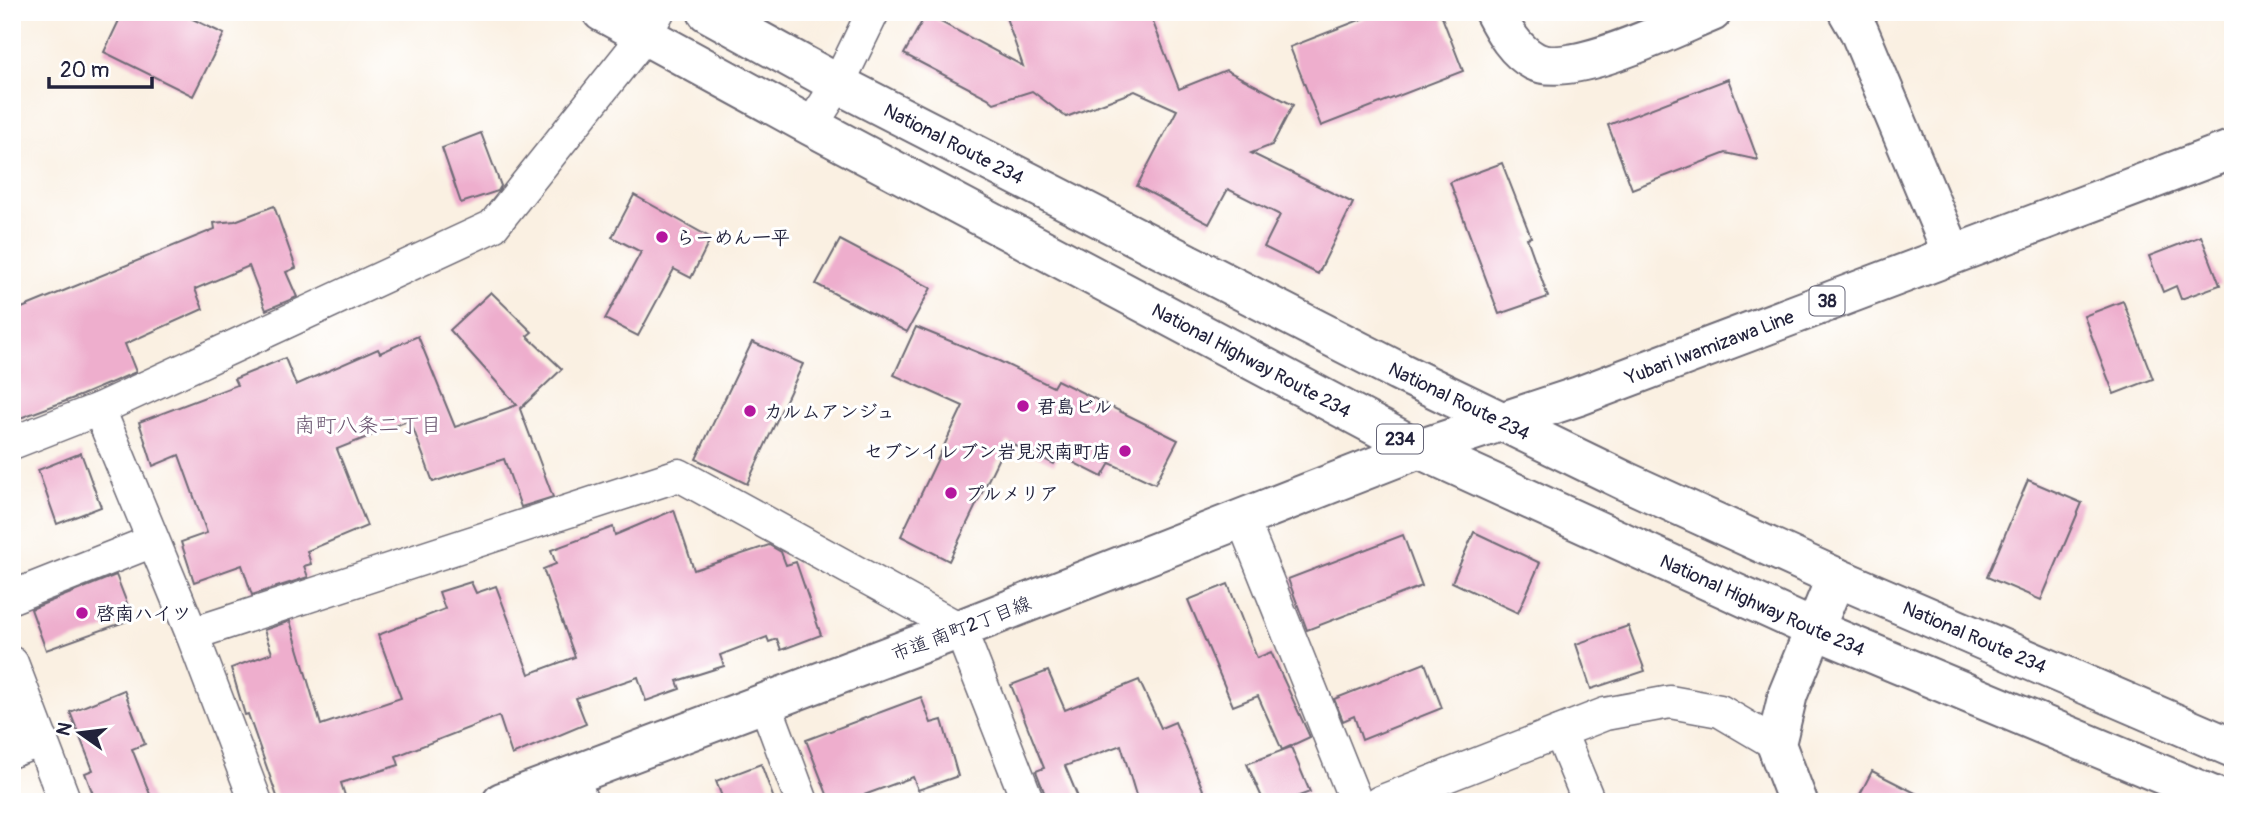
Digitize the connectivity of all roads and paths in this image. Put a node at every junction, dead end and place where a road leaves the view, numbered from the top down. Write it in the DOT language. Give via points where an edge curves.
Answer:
graph roads {
  1 [pos="602,12"];
  2 [pos="707,12"];
  3 [pos="873,12"];
  4 [pos="1494,12"];
  5 [pos="1713,12"];
  6 [pos="1848,12"];
  7 [pos="651,23"];
  8 [pos="838,84"];
  9 [pos="811,126"];
  10 [pos="2233,149"];
  11 [pos="1952,253"];
  12 [pos="99,409"];
  13 [pos="1501,421"];
  14 [pos="12,443"];
  15 [pos="1419,449"];
  16 [pos="1242,518"];
  17 [pos="153,541"];
  18 [pos="1836,577"];
  19 [pos="12,597"];
  20 [pos="960,629"];
  21 [pos="1814,629"];
  22 [pos="192,634"];
  23 [pos="12,663"];
  24 [pos="765,703"];
  25 [pos="1560,732"];
  26 [pos="42,740"];
  27 [pos="1776,744"];
  28 [pos="2233,748"];
  29 [pos="12,751"];
  30 [pos="577,788"];
  31 [pos="65,802"];
  32 [pos="256,802"];
  33 [pos="502,802"];
  34 [pos="802,802"];
  35 [pos="1028,802"];
  36 [pos="1356,802"];
  37 [pos="1380,802"];
  38 [pos="1589,802"];
  39 [pos="1798,802"];
  40 [pos="2228,802"];
  1 -- 7 [label="main road, National Highway Route 234 / 234"];
  2 -- 8 [label="main road, National Route 234"];
  3 -- 8 [label="street"];
  4 -- 5 [label="main road" via="1512,43 1535,62 1557,67 1611,53"];
  6 -- 11 [label="main road"];
  7 -- 9 [label="main road, National Highway Route 234 / 234"];
  7 -- 12 [label="street" via="493,226"];
  8 -- 9 [label="street"];
  8 -- 13 [label="main road, National Route 234"];
  9 -- 15 [label="main road, National Highway Route 234 / 234"];
  10 -- 11 [label="main road, Yubari Iwamizawa Line / 38"];
  11 -- 13 [label="main road, Yubari Iwamizawa Line / 38" via="1579,396"];
  12 -- 14 [label="street"];
  12 -- 17 [label="street"];
  13 -- 15 [label="main road, Yubari Iwamizawa Line / 38"];
  13 -- 18 [label="main road, National Route 234"];
  15 -- 16 [label="main road, 市道 南町2丁目線"];
  15 -- 21 [label="main road, National Highway Route 234 / 234"];
  16 -- 20 [label="main road, 市道 南町2丁目線"];
  16 -- 36 [label="street"];
  17 -- 19 [label="street"];
  17 -- 22 [label="street"];
  18 -- 21 [label="main road"];
  18 -- 28 [label="main road, National Route 234"];
  20 -- 22 [label="street" via="679,475"];
  20 -- 24 [label="main road, 市道 南町2丁目線"];
  20 -- 35 [label="street"];
  21 -- 27 [label="main road" via="1788,694"];
  21 -- 40 [label="main road, National Highway Route 234 / 234"];
  22 -- 32 [label="street"];
  23 -- 26 [label="street"];
  24 -- 30 [label="main road, 市道 南町2丁目線"];
  24 -- 34 [label="street"];
  25 -- 27 [label="street" via="1605,714 1670,702 1720,711"];
  25 -- 37 [label="street"];
  25 -- 38 [label="street"];
  26 -- 29 [label="street"];
  26 -- 31 [label="street"];
  27 -- 39 [label="main road"];
  30 -- 33 [label="main road, 市道 南町2丁目線"];
}
